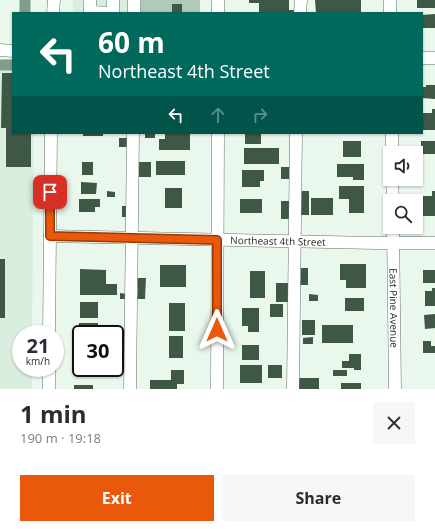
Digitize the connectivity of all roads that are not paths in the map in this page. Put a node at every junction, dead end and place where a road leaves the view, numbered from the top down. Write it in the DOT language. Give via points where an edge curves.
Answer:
graph roads {
  1 [pos="54,0"];
  2 [pos="90,0"];
  3 [pos="113,0"];
  4 [pos="134,0"];
  5 [pos="218,0"];
  6 [pos="300,0"];
  7 [pos="390,0"];
  8 [pos="53,12"];
  9 [pos="90,12"];
  10 [pos="113,12"];
  11 [pos="134,12"];
  12 [pos="218,12"];
  13 [pos="300,12"];
  14 [pos="390,12"];
  15 [pos="0,50"];
  16 [pos="12,51"];
  17 [pos="423,58"];
  18 [pos="435,58"];
  19 [pos="51,134"];
  20 [pos="132,134"];
  21 [pos="218,134"];
  22 [pos="296,134"];
  23 [pos="392,134"];
  24 [pos="392,146"];
  25 [pos="393,234"];
  26 [pos="50,236"];
  27 [pos="132,238"];
  28 [pos="217,240"];
  29 [pos="295,242"];
  30 [pos="393,243"];
  31 [pos="435,243"];
  32 [pos="49,325"];
  33 [pos="49,377"];
  34 [pos="49,389"];
  35 [pos="130,389"];
  36 [pos="216,389"];
  37 [pos="293,389"];
  38 [pos="395,389"];
  1 -- 8 [label="street"];
  2 -- 9 [label="street"];
  3 -- 10 [label="street"];
  4 -- 11 [label="street"];
  5 -- 12 [label="street"];
  6 -- 13 [label="street"];
  7 -- 14 [label="street"];
  15 -- 16 [label="street"];
  17 -- 18 [label="street"];
  19 -- 26 [label="street"];
  20 -- 27 [label="street"];
  21 -- 28 [label="street"];
  22 -- 29 [label="street"];
  23 -- 24 [label="street"];
  25 -- 30 [label="street, East Pine Avenue"];
  26 -- 27 [label="street, Northeast 4th Street"];
  26 -- 32 [label="street"];
  27 -- 28 [label="street, Northeast 4th Street"];
  27 -- 35 [label="street"];
  28 -- 29 [label="street, Northeast 4th Street"];
  28 -- 36 [label="street"];
  29 -- 30 [label="street, Northeast 4th Street"];
  29 -- 37 [label="street"];
  30 -- 31 [label="street, Northeast 4th Street"];
  30 -- 38 [label="street, East Pine Avenue"];
  33 -- 34 [label="street"];
}
